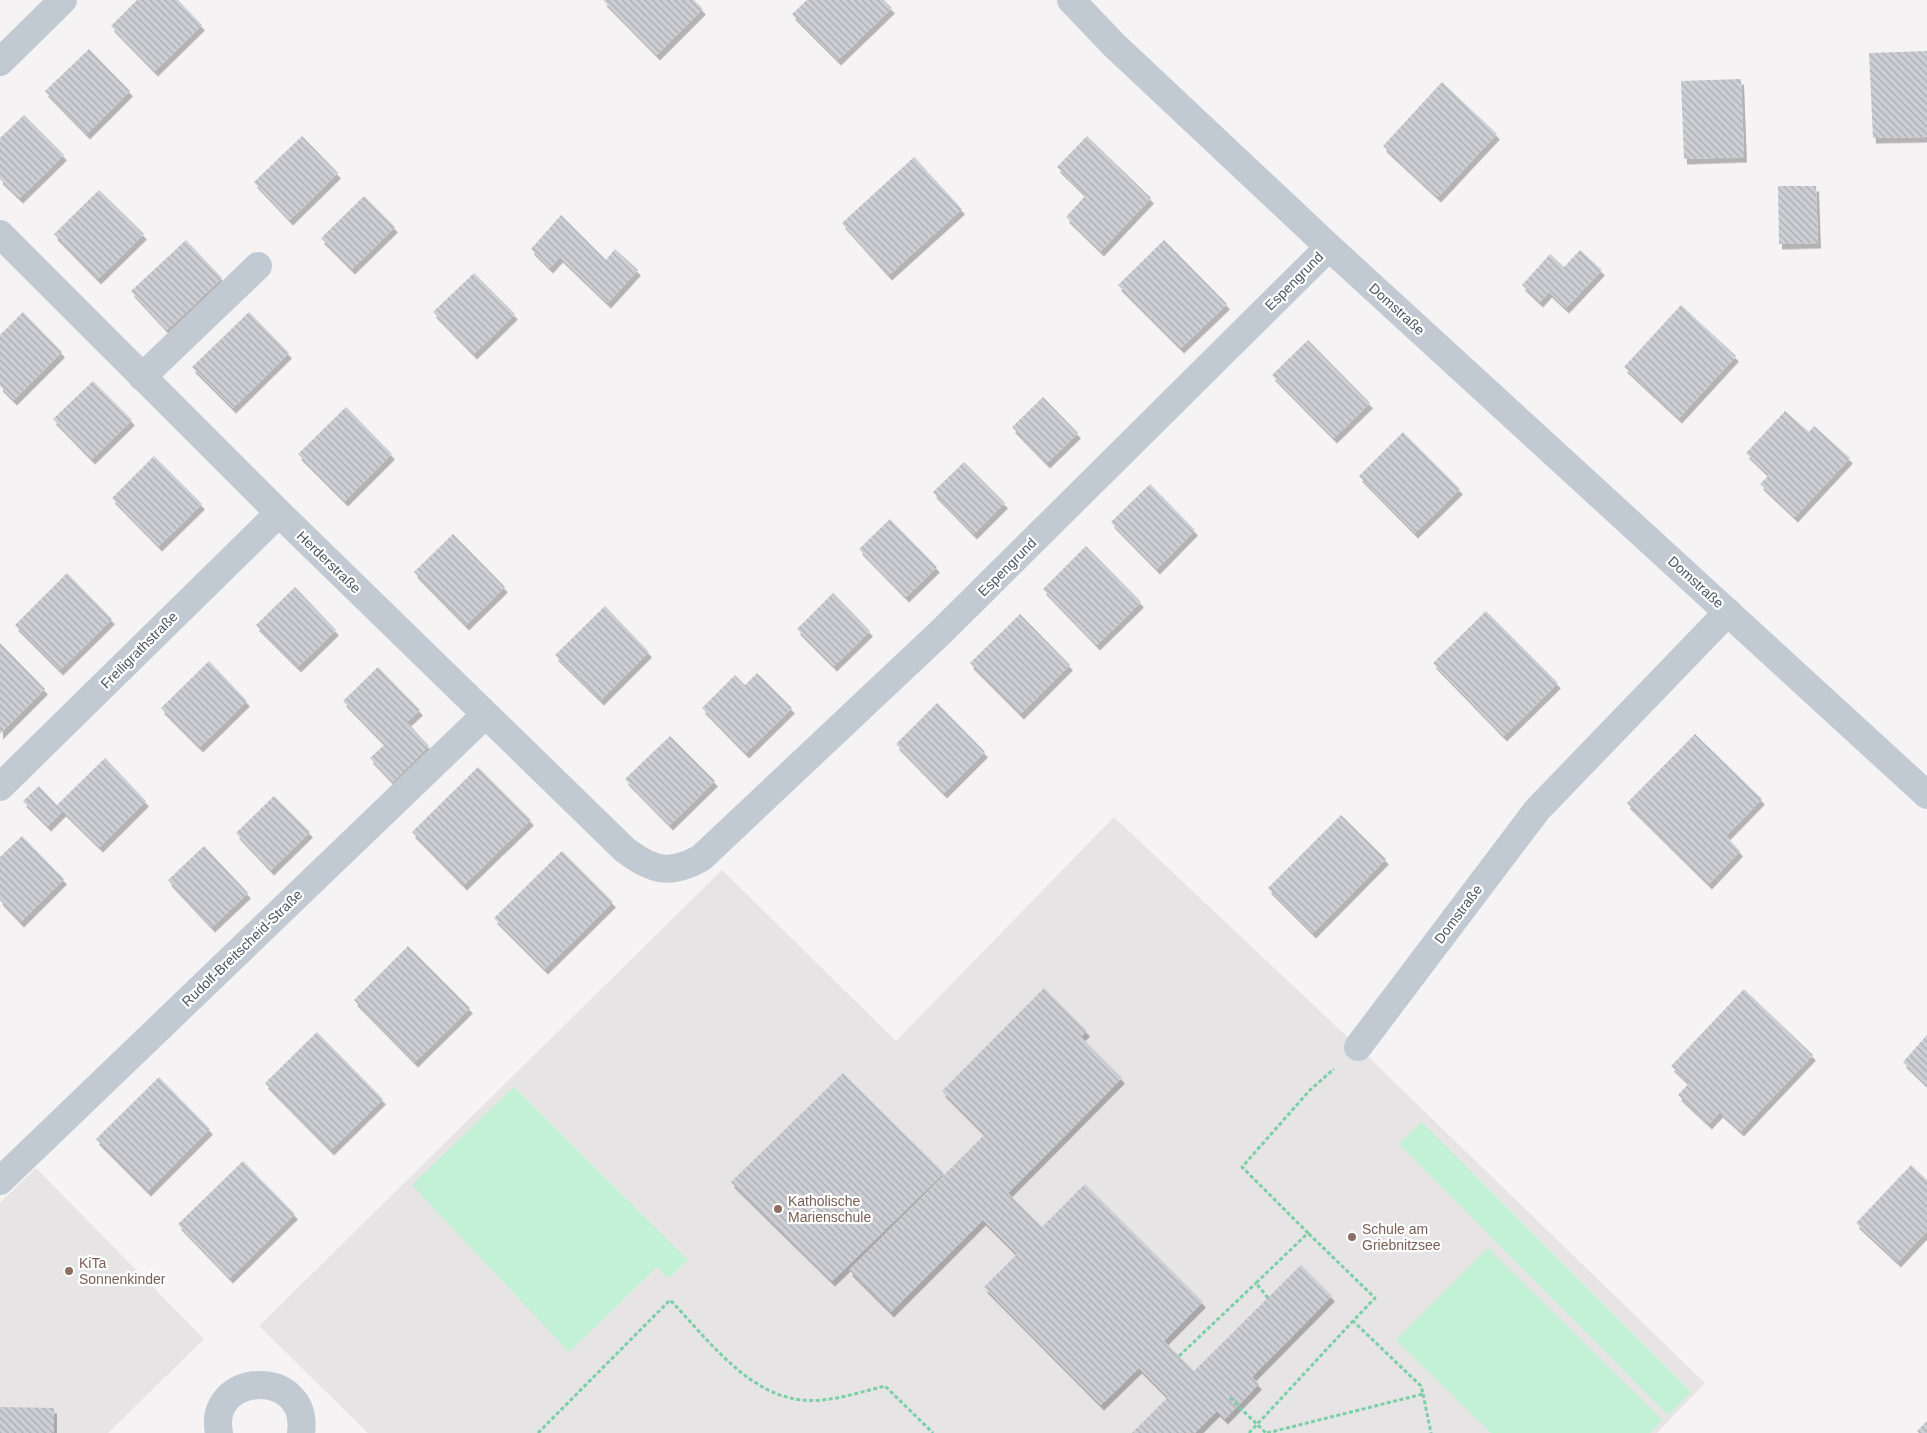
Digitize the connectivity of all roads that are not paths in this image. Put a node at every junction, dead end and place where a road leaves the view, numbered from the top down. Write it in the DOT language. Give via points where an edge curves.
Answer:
graph roads {
  1 [pos="63,0"];
  2 [pos="1071,0"];
  3 [pos="0,62"];
  4 [pos="0,234"];
  5 [pos="1329,247"];
  6 [pos="258,266"];
  7 [pos="142,377"];
  8 [pos="279,513"];
  9 [pos="1728,612"];
  10 [pos="485,715"];
  11 [pos="0,787"];
  12 [pos="1927,796"];
  13 [pos="672,869"];
  14 [pos="1358,1047"];
  15 [pos="0,1181"];
  16 [pos="219,1433"];
  17 [pos="301,1433"];
  1 -- 3 [label="street"];
  2 -- 5 [label="street, Domstraße" via="1114,45"];
  4 -- 7 [label="street, Herderstraße"];
  5 -- 9 [label="street, Domstraße"];
  5 -- 13 [label="street, Espengrund" via="942,631 701,858"];
  6 -- 7 [label="street"];
  7 -- 8 [label="street, Herderstraße"];
  8 -- 10 [label="street, Herderstraße"];
  8 -- 11 [label="street, Freiligrathstraße"];
  9 -- 12 [label="street, Domstraße"];
  9 -- 14 [label="street, Domstraße" via="1537,810"];
  10 -- 13 [label="street, Herderstraße" via="625,850 646,865"];
  10 -- 15 [label="street, Rudolf-Breitscheid-Straße"];
  16 -- 17 [label="street" via="217,1420 226,1402 240,1388 257,1383 275,1386 296,1403"];
}
